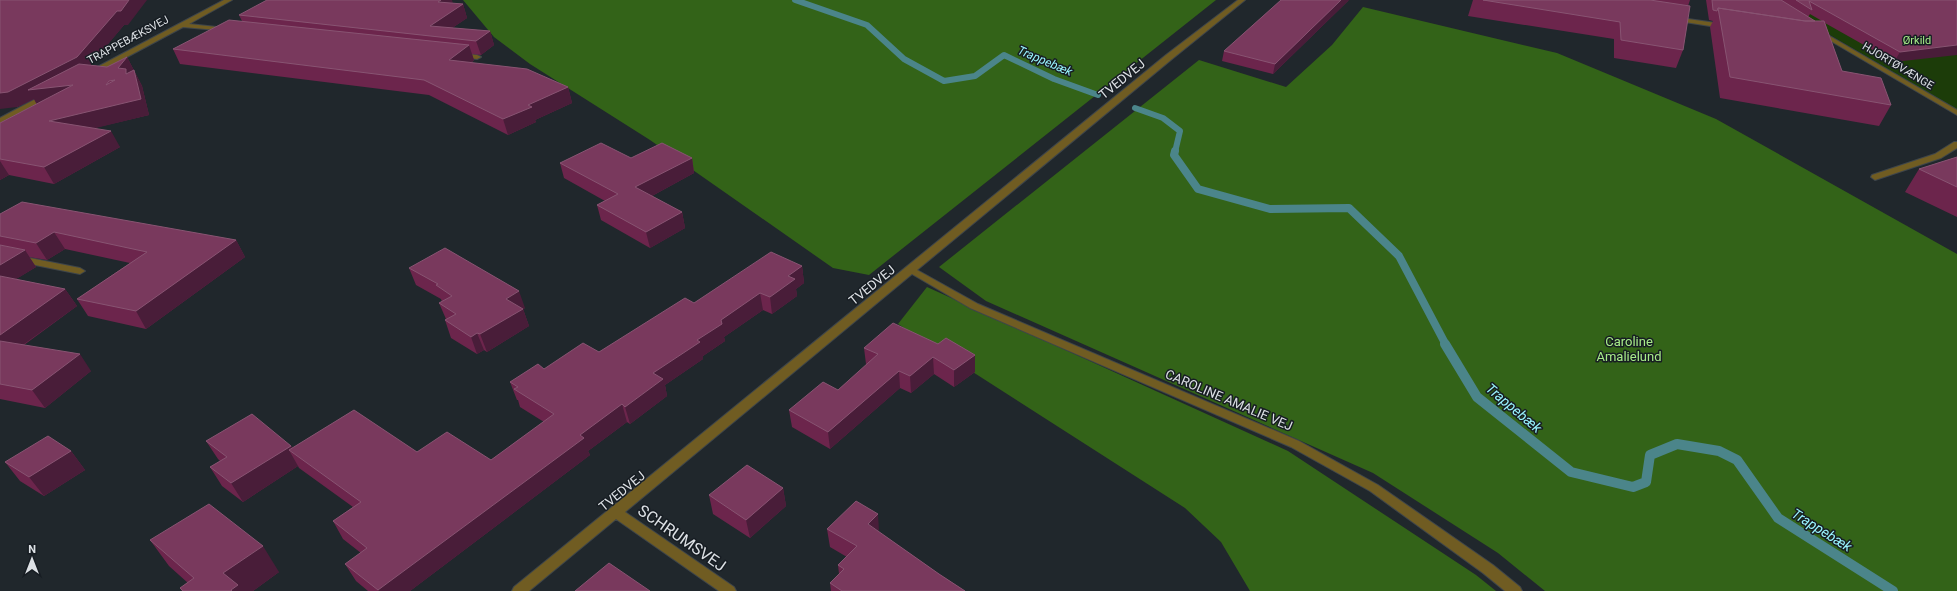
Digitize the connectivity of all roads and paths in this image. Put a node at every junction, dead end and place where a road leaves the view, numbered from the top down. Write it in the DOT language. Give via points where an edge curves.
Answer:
graph roads {
  1 [pos="229,0"];
  2 [pos="1242,0"];
  3 [pos="1663,17"];
  4 [pos="182,25"];
  5 [pos="1733,28"];
  6 [pos="236,31"];
  7 [pos="1815,34"];
  8 [pos="454,54"];
  9 [pos="477,57"];
  10 [pos="84,77"];
  11 [pos="56,91"];
  12 [pos="1957,113"];
  13 [pos="0,121"];
  14 [pos="1957,144"];
  15 [pos="1875,177"];
  16 [pos="0,255"];
  17 [pos="911,270"];
  18 [pos="80,272"];
  19 [pos="616,512"];
  20 [pos="519,591"];
  21 [pos="729,591"];
  22 [pos="1515,591"];
  1 -- 4 [label="street, TRAPPEBÆKSVEJ"];
  2 -- 17 [label="street, TVEDVEJ"];
  3 -- 5 [label="street"];
  4 -- 6 [label="street, TRAPPEBÆKSVEJ"];
  4 -- 10 [label="street, TRAPPEBÆKSVEJ"];
  7 -- 12 [label="street, HJORTØVÆNGE" via="1828,38"];
  8 -- 9 [label="street"];
  11 -- 13 [label="street"];
  14 -- 15 [label="street" via="1938,156"];
  16 -- 18 [label="street"];
  17 -- 19 [label="street, TVEDVEJ"];
  17 -- 22 [label="street, CAROLINE AMALIE VEJ" via="974,306 1294,444 1374,488"];
  19 -- 20 [label="street, TVEDVEJ"];
  19 -- 21 [label="street, SCHRUMSVEJ"];
}
